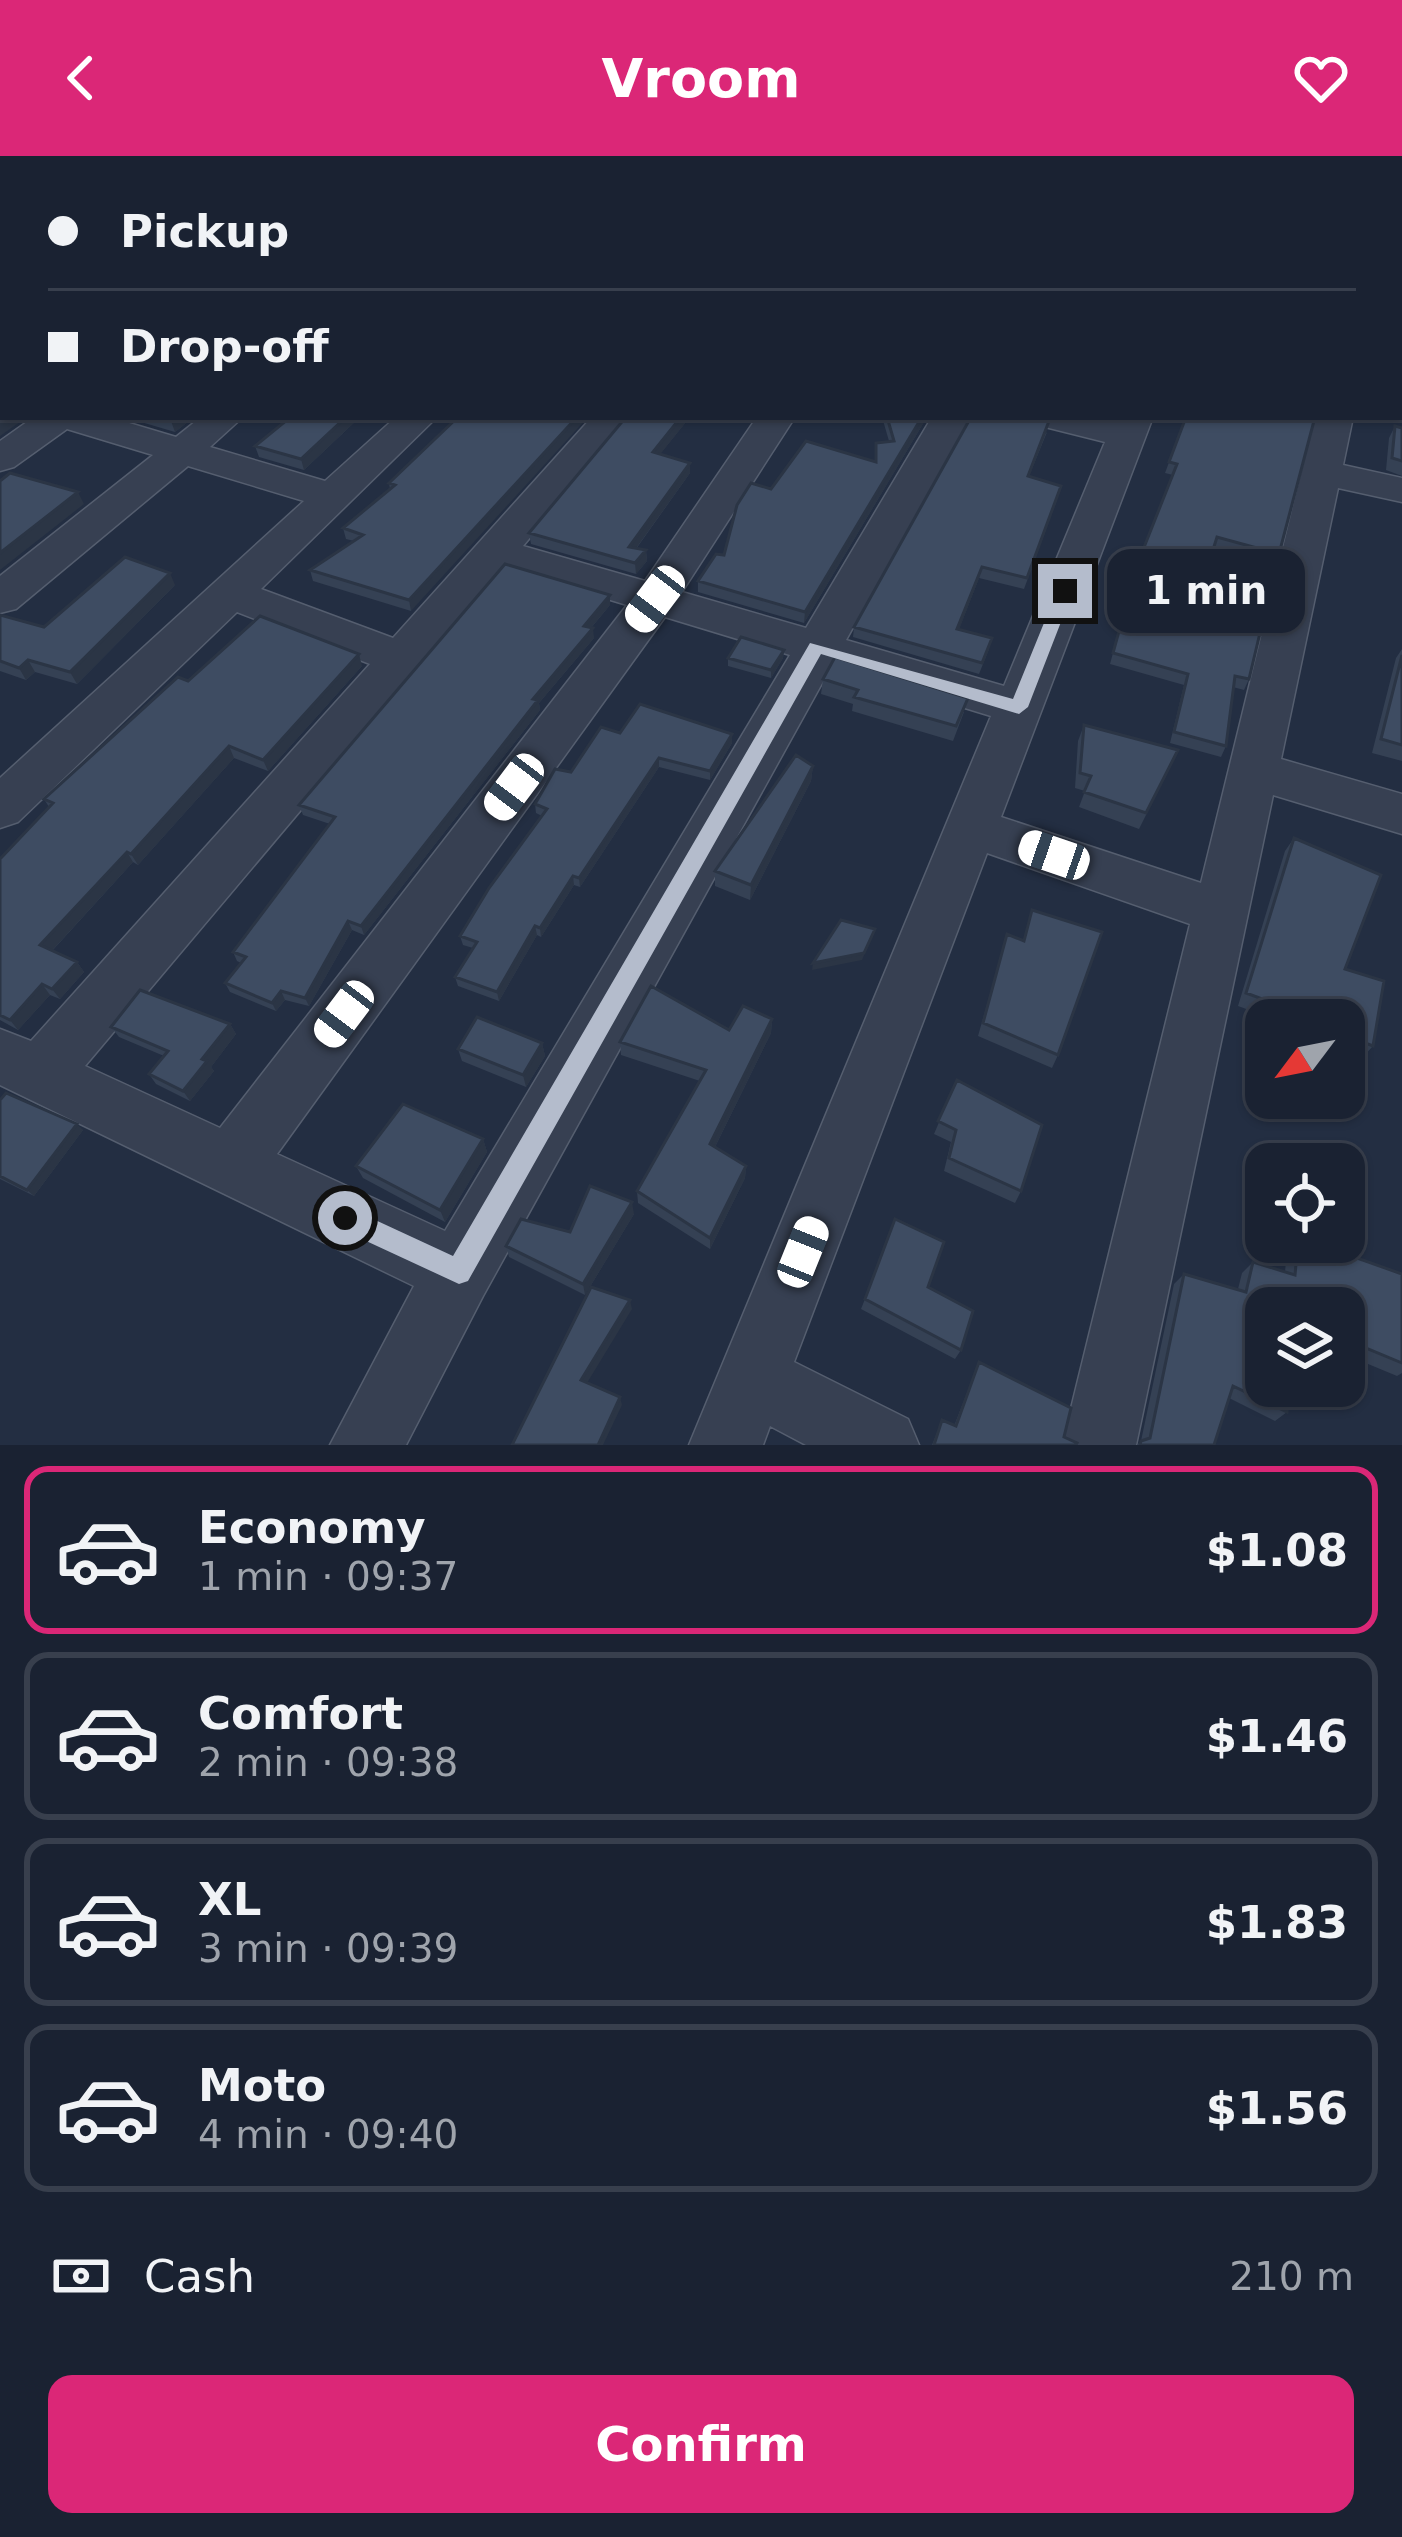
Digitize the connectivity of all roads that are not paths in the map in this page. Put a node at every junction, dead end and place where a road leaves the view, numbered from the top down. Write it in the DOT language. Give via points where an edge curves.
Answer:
graph roads {
  1 [pos="55,420"];
  2 [pos="79,420"];
  3 [pos="220,420"];
  4 [pos="415,420"];
  5 [pos="609,420"];
  6 [pos="774,420"];
  7 [pos="949,420"];
  8 [pos="1074,420"];
  9 [pos="1333,420"];
  10 [pos="1130,427"];
  11 [pos="181,451"];
  12 [pos="0,460"];
  13 [pos="1322,472"];
  14 [pos="1402,490"];
  15 [pos="334,497"];
  16 [pos="497,552"];
  17 [pos="230,593"];
  18 [pos="0,598"];
  19 [pos="655,599"];
  20 [pos="816,647"];
  21 [pos="403,659"];
  22 [pos="1019,707"];
  23 [pos="1253,770"];
  24 [pos="0,808"];
  25 [pos="1402,814"];
  26 [pos="971,827"];
  27 [pos="1221,912"];
  28 [pos="20,1065"];
  29 [pos="231,1165"];
  30 [pos="459,1271"];
  31 [pos="753,1379"];
  32 [pos="367,1445"];
  33 [pos="726,1445"];
  34 [pos="882,1445"];
  35 [pos="1100,1445"];
  1 -- 12 [label="street"];
  2 -- 11 [label="street"];
  3 -- 11 [label="street"];
  4 -- 15 [label="street"];
  5 -- 16 [label="street"];
  6 -- 19 [label="street"];
  7 -- 20 [label="street"];
  8 -- 10 [label="street"];
  9 -- 13 [label="street"];
  10 -- 22 [label="street"];
  11 -- 15 [label="street"];
  11 -- 18 [label="street"];
  13 -- 14 [label="street"];
  13 -- 23 [label="street"];
  15 -- 17 [label="street"];
  16 -- 19 [label="street"];
  16 -- 21 [label="street"];
  17 -- 21 [label="street"];
  17 -- 24 [label="street"];
  19 -- 20 [label="street"];
  19 -- 29 [label="street"];
  20 -- 22 [label="street"];
  20 -- 30 [label="street"];
  21 -- 28 [label="street"];
  22 -- 26 [label="street"];
  23 -- 25 [label="street"];
  23 -- 27 [label="street"];
  26 -- 27 [label="street"];
  26 -- 31 [label="street"];
  27 -- 35 [label="street"];
  28 -- 29 [label="street"];
  29 -- 30 [label="street"];
  30 -- 32 [label="street"];
  31 -- 33 [label="street"];
  31 -- 34 [label="street"];
}
